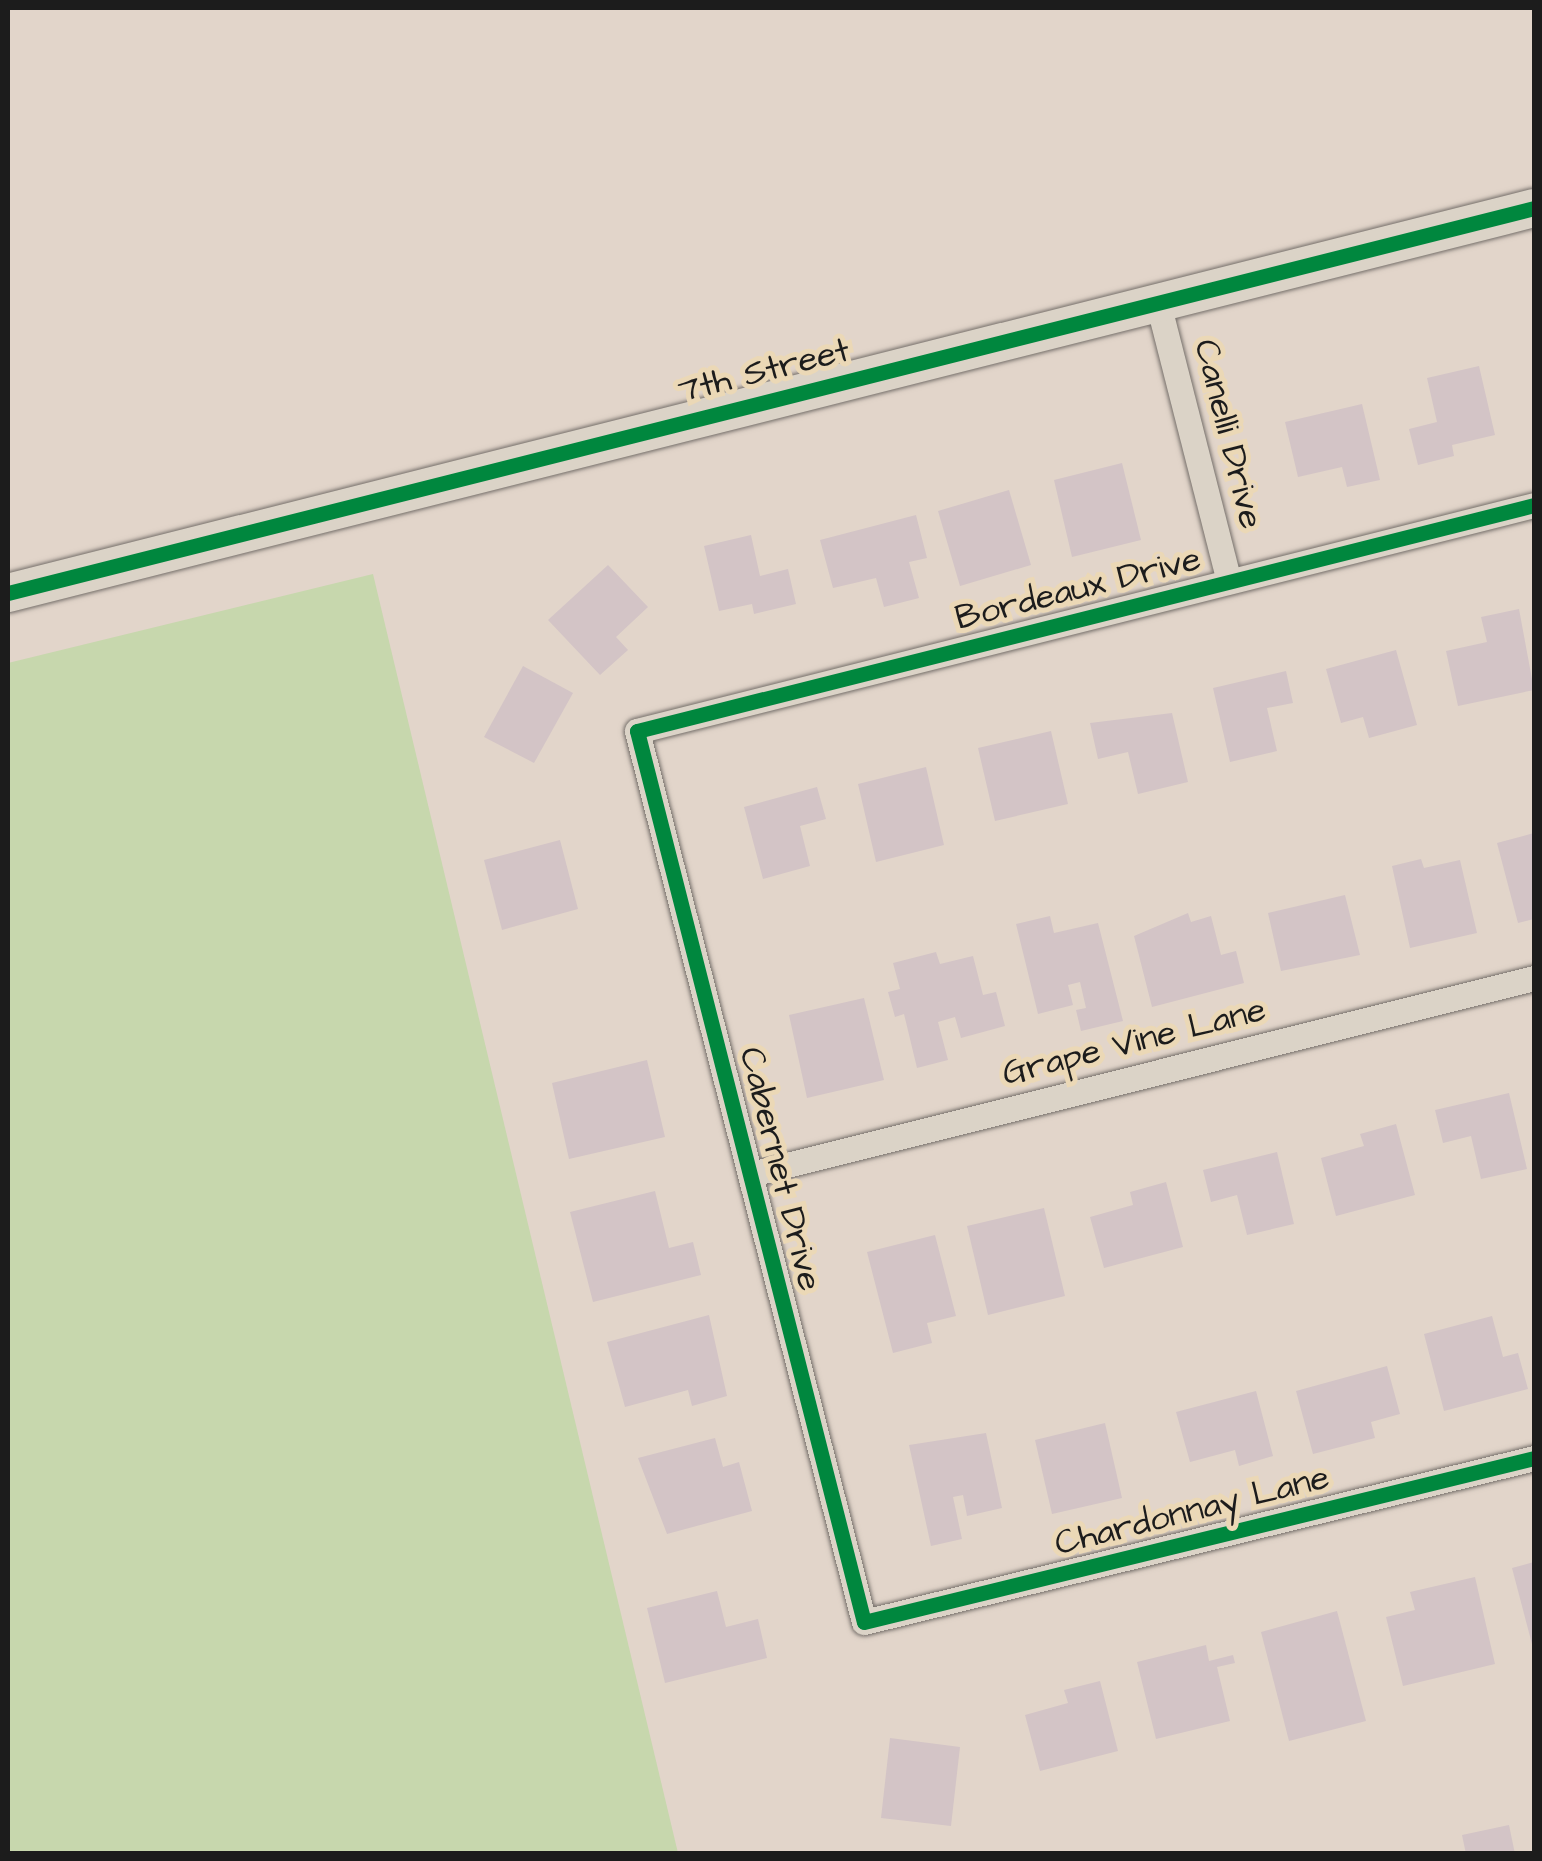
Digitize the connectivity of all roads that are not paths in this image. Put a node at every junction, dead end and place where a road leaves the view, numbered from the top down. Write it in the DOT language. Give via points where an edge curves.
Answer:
graph roads {
  1 [pos="1534,208"];
  2 [pos="1158,303"];
  3 [pos="1534,504"];
  4 [pos="1229,582"];
  5 [pos="8,593"];
  6 [pos="637,731"];
  7 [pos="1534,978"];
  8 [pos="751,1174"];
  9 [pos="1534,1458"];
  10 [pos="864,1622"];
  1 -- 2 [label="street, 7th Street"];
  2 -- 4 [label="street, Canelli Drive"];
  2 -- 5 [label="street, 7th Street"];
  3 -- 4 [label="street, Bordeaux Drive"];
  4 -- 6 [label="street, Bordeaux Drive"];
  6 -- 8 [label="street, Cabernet Drive"];
  7 -- 8 [label="street, Grape Vine Lane"];
  8 -- 10 [label="street, Cabernet Drive"];
  9 -- 10 [label="street, Chardonnay Lane"];
}
